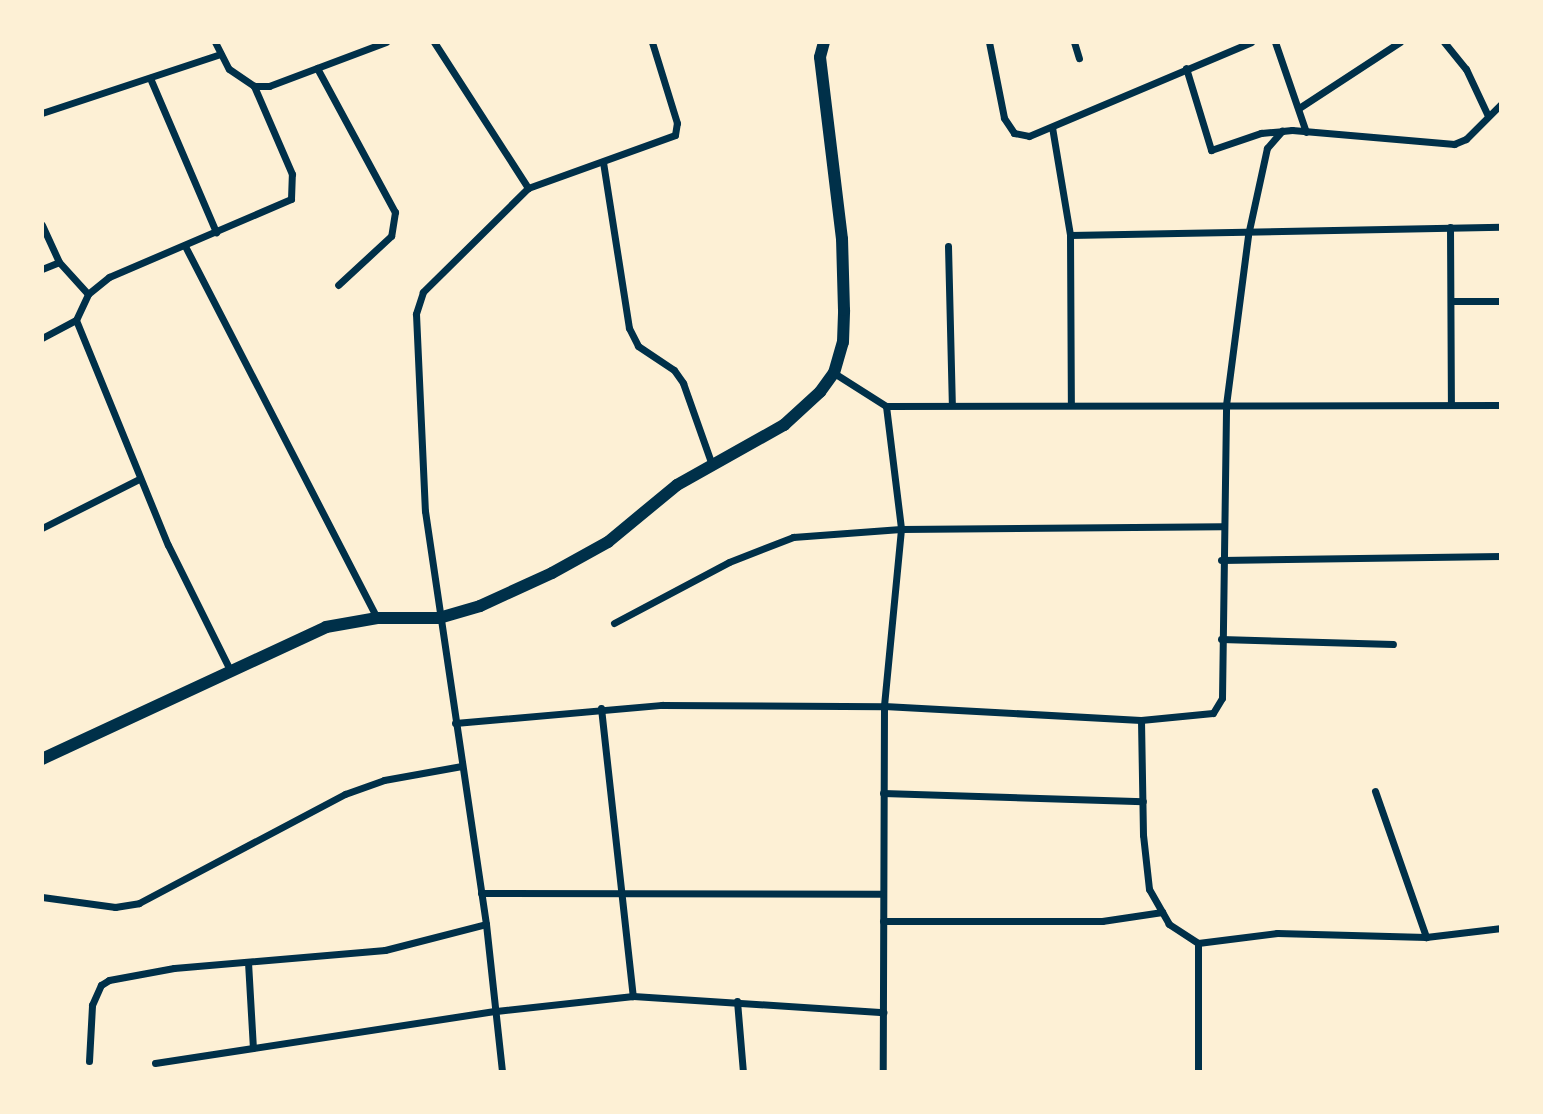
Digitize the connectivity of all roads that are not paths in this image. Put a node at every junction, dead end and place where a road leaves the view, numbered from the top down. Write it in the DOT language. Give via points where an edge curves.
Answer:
graph roads {
  1 [pos="215,42"];
  2 [pos="386,42"];
  3 [pos="434,42"];
  4 [pos="652,42"];
  5 [pos="824,42"];
  6 [pos="989,42"];
  7 [pos="1074,42"];
  8 [pos="1251,42"];
  9 [pos="1275,42"];
  10 [pos="1400,42"];
  11 [pos="1444,42"];
  12 [pos="220,54"];
  13 [pos="1079,58"];
  14 [pos="317,68"];
  15 [pos="1186,68"];
  16 [pos="150,78"];
  17 [pos="254,86"];
  18 [pos="1501,104"];
  19 [pos="1299,108"];
  20 [pos="42,113"];
  21 [pos="1488,116"];
  22 [pos="1052,127"];
  23 [pos="1282,131"];
  24 [pos="1306,132"];
  25 [pos="603,162"];
  26 [pos="528,188"];
  27 [pos="42,225"];
  28 [pos="1450,227"];
  29 [pos="1501,228"];
  30 [pos="216,232"];
  31 [pos="1070,235"];
  32 [pos="1248,235"];
  33 [pos="185,246"];
  34 [pos="948,246"];
  35 [pos="59,262"];
  36 [pos="42,268"];
  37 [pos="338,285"];
  38 [pos="88,294"];
  39 [pos="1454,301"];
  40 [pos="1501,301"];
  41 [pos="76,320"];
  42 [pos="42,338"];
  43 [pos="834,373"];
  44 [pos="952,405"];
  45 [pos="1071,405"];
  46 [pos="1226,405"];
  47 [pos="1451,405"];
  48 [pos="1501,405"];
  49 [pos="886,406"];
  50 [pos="712,465"];
  51 [pos="139,479"];
  52 [pos="1222,526"];
  53 [pos="42,528"];
  54 [pos="901,529"];
  55 [pos="1501,555"];
  56 [pos="1221,560"];
  57 [pos="377,618"];
  58 [pos="439,618"];
  59 [pos="614,623"];
  60 [pos="1221,639"];
  61 [pos="1393,644"];
  62 [pos="230,670"];
  63 [pos="884,706"];
  64 [pos="601,708"];
  65 [pos="1141,720"];
  66 [pos="455,723"];
  67 [pos="42,759"];
  68 [pos="462,766"];
  69 [pos="1376,791"];
  70 [pos="883,793"];
  71 [pos="1143,802"];
  72 [pos="481,893"];
  73 [pos="619,893"];
  74 [pos="883,894"];
  75 [pos="42,897"];
  76 [pos="1162,912"];
  77 [pos="883,921"];
  78 [pos="486,924"];
  79 [pos="1501,928"];
  80 [pos="1426,937"];
  81 [pos="1198,943"];
  82 [pos="248,962"];
  83 [pos="633,996"];
  84 [pos="737,1001"];
  85 [pos="496,1011"];
  86 [pos="883,1012"];
  87 [pos="253,1048"];
  88 [pos="89,1061"];
  89 [pos="155,1063"];
  90 [pos="502,1072"];
  91 [pos="743,1072"];
  92 [pos="883,1072"];
  93 [pos="1198,1072"];
  1 -- 12 [label="street"];
  2 -- 14 [label="street"];
  3 -- 26 [label="street"];
  4 -- 25 [label="street" via="678,130 667,139"];
  5 -- 43 [label="street" via="820,57 842,239 843,342"];
  6 -- 22 [label="street" via="1009,127 1029,136"];
  7 -- 13 [label="street"];
  8 -- 15 [label="street"];
  9 -- 19 [label="street"];
  10 -- 19 [label="street"];
  11 -- 21 [label="street" via="1466,69"];
  12 -- 16 [label="street"];
  12 -- 17 [label="street" via="240,79"];
  14 -- 17 [label="street" via="269,86"];
  14 -- 37 [label="street" via="395,212 390,236"];
  15 -- 22 [label="street"];
  15 -- 23 [label="street" via="1211,150 1261,132"];
  16 -- 20 [label="street"];
  16 -- 30 [label="street"];
  17 -- 30 [label="street" via="295,186 282,206"];
  18 -- 21 [label="street"];
  19 -- 24 [label="street"];
  21 -- 24 [label="street" via="1466,139 1454,144"];
  22 -- 31 [label="street"];
  23 -- 24 [label="street"];
  23 -- 32 [label="street" via="1267,148"];
  25 -- 26 [label="street"];
  25 -- 50 [label="street" via="628,328 638,346 674,370 683,383"];
  26 -- 58 [label="street" via="423,292 416,314 425,511"];
  27 -- 35 [label="street"];
  28 -- 29 [label="street"];
  28 -- 32 [label="street"];
  28 -- 39 [label="street"];
  30 -- 33 [label="street"];
  31 -- 32 [label="street"];
  31 -- 45 [label="street"];
  32 -- 46 [label="street"];
  33 -- 38 [label="street" via="109,277"];
  33 -- 57 [label="street"];
  34 -- 44 [label="street"];
  35 -- 36 [label="street"];
  35 -- 38 [label="street"];
  38 -- 41 [label="street"];
  39 -- 40 [label="street"];
  39 -- 47 [label="street"];
  41 -- 42 [label="street"];
  41 -- 51 [label="street"];
  43 -- 49 [label="street"];
  43 -- 50 [label="street" via="784,425"];
  44 -- 45 [label="street"];
  44 -- 49 [label="street"];
  45 -- 46 [label="street"];
  46 -- 47 [label="street"];
  46 -- 52 [label="street"];
  47 -- 48 [label="street"];
  49 -- 54 [label="street"];
  50 -- 58 [label="street" via="677,485 608,542 480,606"];
  51 -- 53 [label="street"];
  51 -- 62 [label="street"];
  52 -- 54 [label="street"];
  52 -- 56 [label="street"];
  54 -- 59 [label="street" via="822,533 767,545"];
  54 -- 63 [label="street"];
  55 -- 56 [label="street"];
  56 -- 60 [label="street"];
  57 -- 58 [label="street"];
  57 -- 62 [label="street" via="326,627"];
  58 -- 66 [label="street"];
  60 -- 61 [label="street"];
  60 -- 65 [label="street" via="1222,698 1213,713"];
  62 -- 67 [label="street"];
  63 -- 64 [label="street"];
  63 -- 65 [label="street"];
  63 -- 70 [label="street"];
  64 -- 66 [label="street"];
  64 -- 73 [label="street"];
  65 -- 71 [label="street"];
  66 -- 68 [label="street"];
  68 -- 72 [label="street"];
  68 -- 75 [label="street" via="384,780 345,794 139,903 115,907"];
  69 -- 80 [label="street"];
  70 -- 71 [label="street"];
  70 -- 74 [label="street"];
  71 -- 76 [label="street" via="1149,889"];
  72 -- 73 [label="street"];
  72 -- 78 [label="street"];
  73 -- 74 [label="street"];
  73 -- 83 [label="street"];
  74 -- 77 [label="street"];
  76 -- 77 [label="street" via="1102,921"];
  76 -- 81 [label="street" via="1169,924"];
  77 -- 86 [label="street"];
  78 -- 82 [label="street" via="385,950"];
  78 -- 85 [label="street"];
  79 -- 80 [label="street"];
  80 -- 81 [label="street" via="1277,933"];
  81 -- 93 [label="street"];
  82 -- 87 [label="street"];
  82 -- 88 [label="street" via="174,968 101,985 92,1005"];
  83 -- 84 [label="street"];
  83 -- 85 [label="street"];
  84 -- 86 [label="street"];
  84 -- 91 [label="street"];
  85 -- 87 [label="street"];
  85 -- 90 [label="street"];
  86 -- 92 [label="street"];
  87 -- 89 [label="street"];
}
